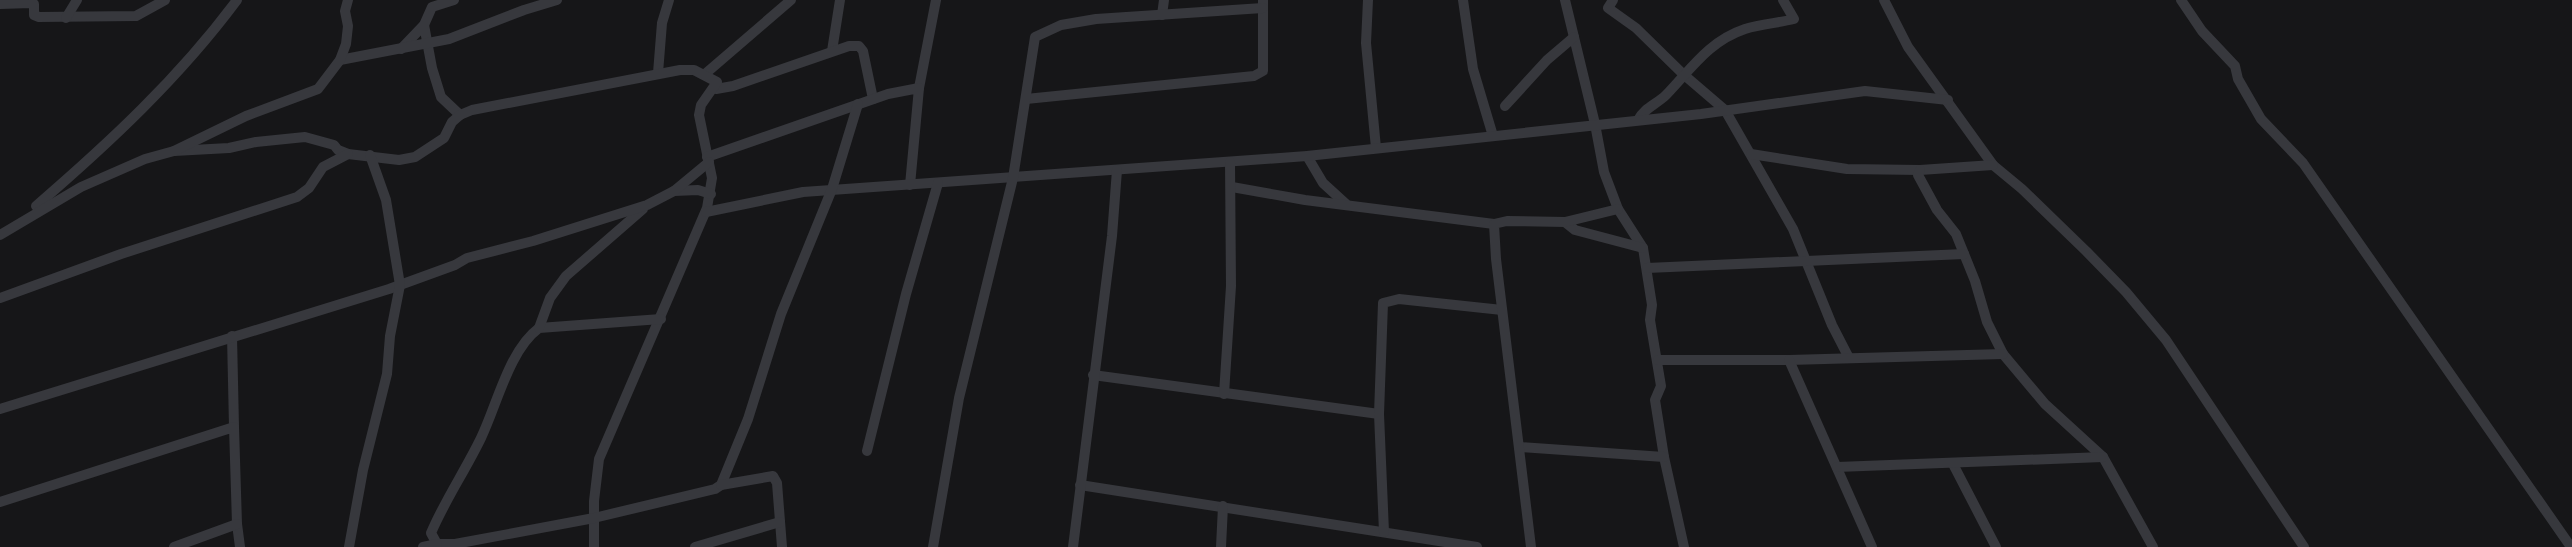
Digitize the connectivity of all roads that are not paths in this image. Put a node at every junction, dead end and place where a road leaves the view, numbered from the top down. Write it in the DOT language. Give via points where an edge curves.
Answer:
graph roads {
  1 [pos="77,0"];
  2 [pos="165,0"];
  3 [pos="237,0"];
  4 [pos="348,0"];
  5 [pos="454,0"];
  6 [pos="557,0"];
  7 [pos="669,0"];
  8 [pos="792,0"];
  9 [pos="840,0"];
  10 [pos="936,0"];
  11 [pos="1164,0"];
  12 [pos="1368,0"];
  13 [pos="1463,0"];
  14 [pos="1565,0"];
  15 [pos="1613,0"];
  16 [pos="1783,0"];
  17 [pos="1884,0"];
  18 [pos="2181,0"];
  19 [pos="0,4"];
  20 [pos="1263,4"];
  21 [pos="1162,16"];
  22 [pos="66,18"];
  23 [pos="424,25"];
  24 [pos="1574,37"];
  25 [pos="429,44"];
  26 [pos="401,49"];
  27 [pos="832,50"];
  28 [pos="340,60"];
  29 [pos="658,73"];
  30 [pos="706,74"];
  31 [pos="1683,74"];
  32 [pos="716,86"];
  33 [pos="919,88"];
  34 [pos="873,99"];
  35 [pos="1026,99"];
  36 [pos="1948,100"];
  37 [pos="858,104"];
  38 [pos="1505,106"];
  39 [pos="1725,110"];
  40 [pos="460,116"];
  41 [pos="1638,120"];
  42 [pos="1595,124"];
  43 [pos="1493,136"];
  44 [pos="1376,148"];
  45 [pos="174,152"];
  46 [pos="348,154"];
  47 [pos="1751,154"];
  48 [pos="370,155"];
  49 [pos="1307,156"];
  50 [pos="708,160"];
  51 [pos="1230,162"];
  52 [pos="1993,165"];
  53 [pos="1117,170"];
  54 [pos="1920,170"];
  55 [pos="1012,178"];
  56 [pos="938,183"];
  57 [pos="910,185"];
  58 [pos="1232,187"];
  59 [pos="832,189"];
  60 [pos="674,192"];
  61 [pos="710,194"];
  62 [pos="1347,204"];
  63 [pos="647,205"];
  64 [pos="1618,209"];
  65 [pos="706,212"];
  66 [pos="1564,222"];
  67 [pos="1494,224"];
  68 [pos="16,225"];
  69 [pos="0,235"];
  70 [pos="1643,248"];
  71 [pos="1964,254"];
  72 [pos="1806,261"];
  73 [pos="1646,268"];
  74 [pos="400,285"];
  75 [pos="0,298"];
  76 [pos="1502,310"];
  77 [pos="660,319"];
  78 [pos="539,328"];
  79 [pos="232,336"];
  80 [pos="2003,354"];
  81 [pos="1849,358"];
  82 [pos="1658,360"];
  83 [pos="1789,360"];
  84 [pos="1093,375"];
  85 [pos="1224,394"];
  86 [pos="0,410"];
  87 [pos="1379,414"];
  88 [pos="234,427"];
  89 [pos="1519,447"];
  90 [pos="868,451"];
  91 [pos="1664,457"];
  92 [pos="2103,457"];
  93 [pos="1953,464"];
  94 [pos="1837,467"];
  95 [pos="721,485"];
  96 [pos="1080,485"];
  97 [pos="0,502"];
  98 [pos="1223,506"];
  99 [pos="594,518"];
  100 [pos="780,522"];
  101 [pos="237,524"];
  102 [pos="1384,532"];
  103 [pos="437,544"];
  104 [pos="174,547"];
  105 [pos="240,547"];
  106 [pos="349,547"];
  107 [pos="423,547"];
  108 [pos="594,547"];
  109 [pos="694,547"];
  110 [pos="782,547"];
  111 [pos="933,547"];
  112 [pos="1073,547"];
  113 [pos="1221,547"];
  114 [pos="1477,547"];
  115 [pos="1531,547"];
  116 [pos="1684,547"];
  117 [pos="1872,547"];
  118 [pos="1996,547"];
  119 [pos="2153,547"];
  120 [pos="2304,547"];
  121 [pos="2571,547"];
  1 -- 22 [label="street"];
  2 -- 22 [label="street" via="136,16"];
  3 -- 68 [label="street" via="196,53 109,143"];
  4 -- 28 [label="street" via="346,44"];
  5 -- 23 [label="street" via="432,7"];
  6 -- 25 [label="street"];
  7 -- 29 [label="street" via="662,23"];
  8 -- 30 [label="street"];
  9 -- 27 [label="street"];
  10 -- 33 [label="street"];
  11 -- 21 [label="street"];
  12 -- 44 [label="street" via="1366,43"];
  13 -- 43 [label="street" via="1478,94"];
  14 -- 24 [label="street"];
  15 -- 31 [label="street" via="1608,8 1636,28"];
  16 -- 31 [label="street" via="1794,19 1732,34 1712,44"];
  17 -- 36 [label="street" via="1908,47"];
  18 -- 121 [label="street" via="2202,31 2235,66 2238,79 2262,119 2303,162"];
  19 -- 22 [label="street" via="31,3 36,17"];
  20 -- 21 [label="street"];
  20 -- 35 [label="street" via="1263,71 1254,76"];
  21 -- 35 [label="street" via="1091,20 1042,31 1035,37 1032,48"];
  23 -- 25 [label="street"];
  23 -- 26 [label="street"];
  24 -- 38 [label="street" via="1547,60"];
  24 -- 42 [label="street"];
  25 -- 26 [label="street"];
  25 -- 40 [label="street" via="441,97"];
  26 -- 28 [label="street"];
  27 -- 32 [label="street" via="733,86"];
  27 -- 34 [label="street" via="859,46 863,51"];
  28 -- 45 [label="street" via="318,89 246,116"];
  29 -- 30 [label="street" via="694,70"];
  29 -- 40 [label="street" via="472,110"];
  30 -- 32 [label="street"];
  31 -- 39 [label="street"];
  31 -- 41 [label="street" via="1665,96"];
  32 -- 50 [label="street" via="701,103 699,114 700,133"];
  33 -- 34 [label="street"];
  33 -- 57 [label="street"];
  34 -- 37 [label="street"];
  35 -- 55 [label="street"];
  36 -- 39 [label="street" via="1865,91"];
  36 -- 52 [label="street"];
  37 -- 50 [label="street"];
  37 -- 59 [label="street"];
  39 -- 41 [label="street"];
  39 -- 47 [label="street"];
  40 -- 48 [label="street" via="452,122 444,138 415,156 400,160"];
  41 -- 42 [label="street"];
  42 -- 43 [label="street" via="1552,132"];
  42 -- 64 [label="street" via="1604,172"];
  43 -- 44 [label="street"];
  44 -- 49 [label="street"];
  45 -- 46 [label="street" via="305,137 334,145"];
  45 -- 68 [label="street" via="145,159 81,187"];
  46 -- 48 [label="street"];
  46 -- 75 [label="street" via="323,167 309,188 297,197 121,254"];
  47 -- 54 [label="street" via="1847,169"];
  47 -- 72 [label="street" via="1793,229"];
  48 -- 74 [label="street" via="386,200"];
  49 -- 51 [label="street"];
  49 -- 62 [label="street" via="1316,177"];
  50 -- 60 [label="street"];
  50 -- 61 [label="street" via="712,178"];
  51 -- 53 [label="street"];
  51 -- 58 [label="street"];
  52 -- 54 [label="street"];
  52 -- 120 [label="street" via="2086,251 2166,340"];
  53 -- 55 [label="street"];
  53 -- 84 [label="street" via="1112,236"];
  54 -- 71 [label="street" via="1918,175 1937,210 1956,234"];
  55 -- 56 [label="street"];
  55 -- 111 [label="street" via="959,398"];
  56 -- 57 [label="street"];
  56 -- 90 [label="street" via="906,294"];
  57 -- 59 [label="street"];
  58 -- 62 [label="street"];
  58 -- 85 [label="street" via="1231,286"];
  59 -- 65 [label="street"];
  59 -- 95 [label="street" via="781,314 748,419"];
  60 -- 61 [label="street" via="698,190"];
  60 -- 63 [label="street"];
  61 -- 65 [label="street"];
  62 -- 67 [label="street"];
  63 -- 74 [label="street" via="467,258"];
  63 -- 78 [label="street" via="566,276 550,298"];
  64 -- 66 [label="street"];
  64 -- 70 [label="street"];
  65 -- 77 [label="street"];
  66 -- 67 [label="street" via="1507,221"];
  66 -- 70 [label="street" via="1575,230"];
  67 -- 76 [label="street"];
  68 -- 69 [label="street"];
  70 -- 73 [label="street"];
  71 -- 72 [label="street"];
  71 -- 80 [label="street" via="1987,322"];
  72 -- 73 [label="street"];
  72 -- 81 [label="street"];
  73 -- 82 [label="street" via="1652,305 1650,320"];
  74 -- 79 [label="street"];
  74 -- 106 [label="street" via="390,336 387,374 363,470"];
  76 -- 87 [label="street" via="1399,299 1383,303"];
  76 -- 89 [label="street"];
  77 -- 78 [label="street"];
  77 -- 99 [label="street" via="599,459"];
  78 -- 103 [label="street" via="528,336 511,367 481,439 442,504 431,533"];
  79 -- 86 [label="street"];
  79 -- 88 [label="street"];
  80 -- 81 [label="street"];
  80 -- 92 [label="street" via="2045,404"];
  81 -- 83 [label="street"];
  82 -- 83 [label="street"];
  82 -- 91 [label="street" via="1661,386 1655,400"];
  83 -- 94 [label="street"];
  84 -- 85 [label="street"];
  84 -- 96 [label="street"];
  85 -- 87 [label="street"];
  87 -- 102 [label="street"];
  88 -- 97 [label="street"];
  88 -- 101 [label="street"];
  89 -- 91 [label="street"];
  89 -- 115 [label="street"];
  91 -- 116 [label="street"];
  92 -- 93 [label="street"];
  92 -- 119 [label="street"];
  93 -- 94 [label="street"];
  93 -- 118 [label="street"];
  94 -- 117 [label="street"];
  95 -- 99 [label="street"];
  95 -- 100 [label="street" via="773,476 777,483"];
  96 -- 98 [label="street"];
  96 -- 112 [label="street"];
  98 -- 102 [label="street"];
  98 -- 113 [label="street"];
  99 -- 103 [label="street" via="455,544"];
  99 -- 108 [label="street"];
  100 -- 109 [label="street"];
  100 -- 110 [label="street"];
  101 -- 104 [label="street"];
  101 -- 105 [label="street"];
  102 -- 114 [label="street"];
  103 -- 107 [label="street"];
}
